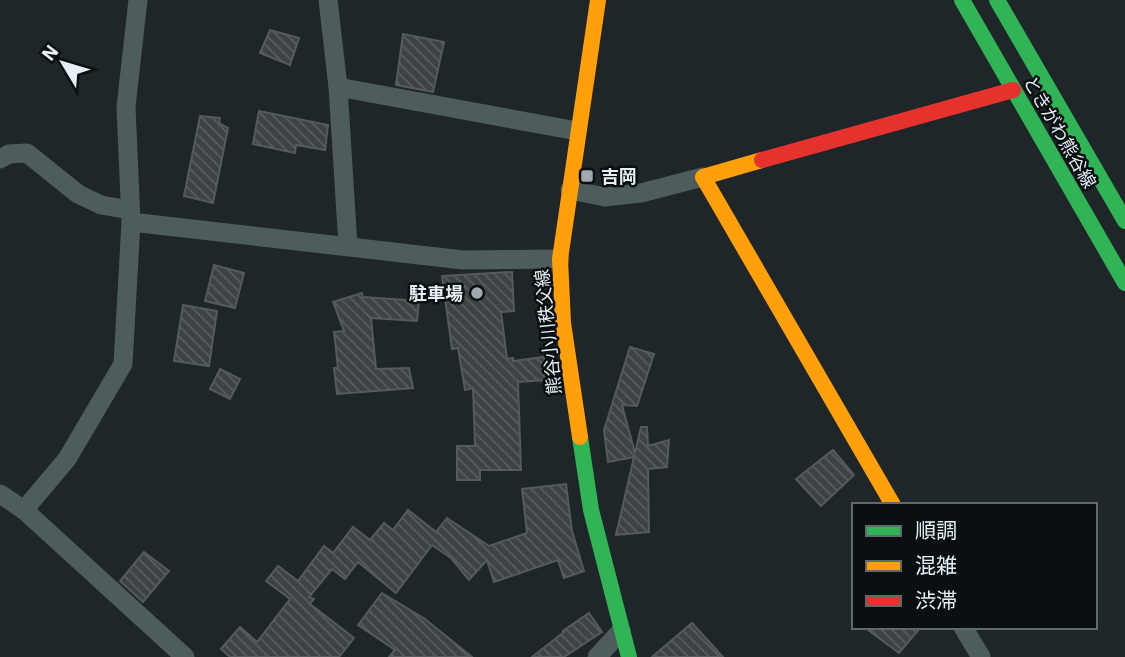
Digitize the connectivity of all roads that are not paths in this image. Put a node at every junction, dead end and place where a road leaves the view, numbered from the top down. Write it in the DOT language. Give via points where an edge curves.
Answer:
graph roads {
  1 [pos="138,0"];
  2 [pos="328,0"];
  3 [pos="598,0"];
  4 [pos="962,0"];
  5 [pos="997,0"];
  6 [pos="338,87"];
  7 [pos="1013,90"];
  8 [pos="578,131"];
  9 [pos="0,159"];
  10 [pos="703,177"];
  11 [pos="570,190"];
  12 [pos="131,216"];
  13 [pos="1125,221"];
  14 [pos="348,246"];
  15 [pos="560,259"];
  16 [pos="1125,283"];
  17 [pos="0,494"];
  18 [pos="891,503"];
  19 [pos="24,510"];
  20 [pos="964,629"];
  21 [pos="621,631"];
  22 [pos="185,657"];
  23 [pos="597,657"];
  24 [pos="629,657"];
  25 [pos="981,657"];
  1 -- 12 [label="street" via="126,107"];
  2 -- 6 [label="street"];
  3 -- 8 [label="main road, 熊谷小川秩父線"];
  4 -- 7 [label="main road, ときがわ熊谷線"];
  5 -- 13 [label="main road, ときがわ熊谷線"];
  6 -- 8 [label="street"];
  6 -- 14 [label="street"];
  7 -- 10 [label="main road"];
  7 -- 16 [label="main road, ときがわ熊谷線"];
  8 -- 11 [label="main road, 熊谷小川秩父線"];
  9 -- 12 [label="street" via="27,153 78,194"];
  10 -- 11 [label="street" via="617,196"];
  10 -- 18 [label="main road"];
  11 -- 15 [label="main road, 熊谷小川秩父線"];
  12 -- 14 [label="street"];
  12 -- 19 [label="street" via="123,364 67,459"];
  14 -- 15 [label="street" via="463,260"];
  15 -- 21 [label="main road, 熊谷小川秩父線" via="563,323 579,438 591,510"];
  17 -- 19 [label="street"];
  19 -- 22 [label="street"];
  20 -- 25 [label="street"];
  21 -- 23 [label="street"];
  21 -- 24 [label="main road, 熊谷小川秩父線"];
}
